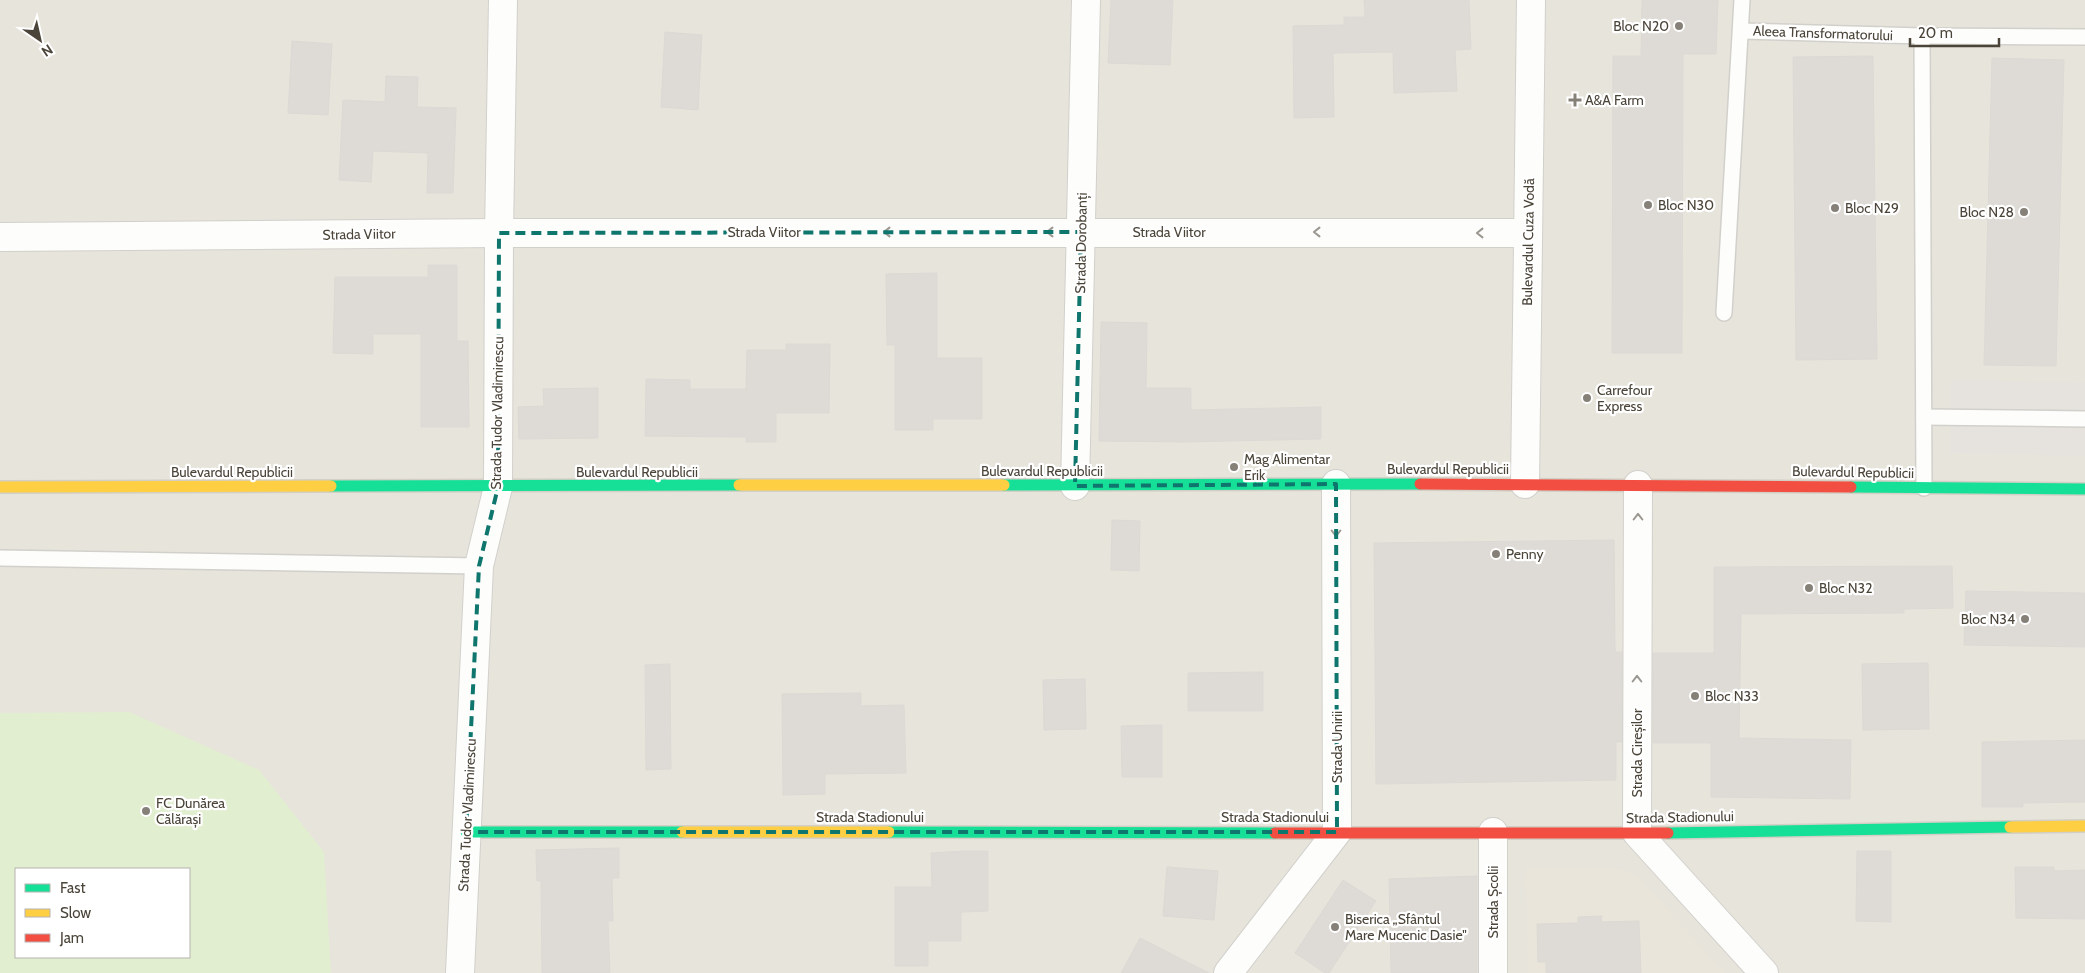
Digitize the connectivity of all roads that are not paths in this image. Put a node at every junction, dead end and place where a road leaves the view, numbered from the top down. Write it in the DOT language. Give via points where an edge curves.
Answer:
graph roads {
  1 [pos="503,0"];
  2 [pos="1086,0"];
  3 [pos="1531,0"];
  4 [pos="1742,0"];
  5 [pos="1741,31"];
  6 [pos="1922,36"];
  7 [pos="2085,37"];
  8 [pos="499,232"];
  9 [pos="1081,232"];
  10 [pos="1528,233"];
  11 [pos="0,237"];
  12 [pos="1724,313"];
  13 [pos="1924,417"];
  14 [pos="2085,419"];
  15 [pos="1336,484"];
  16 [pos="1525,484"];
  17 [pos="1638,485"];
  18 [pos="1075,486"];
  19 [pos="0,487"];
  20 [pos="498,487"];
  21 [pos="1924,488"];
  22 [pos="2085,489"];
  23 [pos="0,558"];
  24 [pos="479,566"];
  25 [pos="2085,826"];
  26 [pos="466,832"];
  27 [pos="1337,832"];
  28 [pos="1493,832"];
  29 [pos="1637,833"];
  30 [pos="460,973"];
  31 [pos="1228,973"];
  32 [pos="1493,973"];
  33 [pos="1764,973"];
  1 -- 8 [label="street, Strada Tudor Vladimirescu"];
  2 -- 9 [label="street, Strada Dorobanți"];
  3 -- 10 [label="street, Bulevardul Cuza Vodă"];
  4 -- 5 [label="lane, Aleea Transformatorului"];
  5 -- 6 [label="lane, Aleea Transformatorului"];
  5 -- 12 [label="lane, Aleea Transformatorului"];
  6 -- 7 [label="lane, Aleea Transformatorului"];
  6 -- 13 [label="lane"];
  9 -- 8 [label="street, Strada Viitor, one-way"];
  8 -- 11 [label="street, Strada Viitor"];
  8 -- 20 [label="street, Strada Tudor Vladimirescu"];
  10 -- 9 [label="street, Strada Viitor, one-way"];
  9 -- 18 [label="street, Strada Dorobanți"];
  10 -- 16 [label="street, Bulevardul Cuza Vodă"];
  13 -- 14 [label="lane"];
  13 -- 21 [label="lane"];
  15 -- 16 [label="main road, Bulevardul Republicii"];
  15 -- 18 [label="main road, Bulevardul Republicii"];
  15 -- 27 [label="street, Strada Unirii, one-way"];
  16 -- 17 [label="main road, Bulevardul Republicii"];
  17 -- 21 [label="main road, Bulevardul Republicii"];
  29 -- 17 [label="street, Strada Cireșilor, one-way"];
  18 -- 20 [label="main road, Bulevardul Republicii"];
  19 -- 20 [label="main road, Bulevardul Republicii"];
  20 -- 24 [label="street, Strada Tudor Vladimirescu"];
  21 -- 22 [label="main road, Bulevardul Republicii"];
  23 -- 24 [label="lane"];
  24 -- 26 [label="street, Strada Tudor Vladimirescu"];
  25 -- 29 [label="main road, Strada Stadionului"];
  26 -- 27 [label="main road, Strada Stadionului"];
  26 -- 30 [label="street, Strada Tudor Vladimirescu"];
  27 -- 28 [label="main road, Strada Stadionului"];
  27 -- 31 [label="street"];
  28 -- 29 [label="main road, Strada Stadionului"];
  28 -- 32 [label="street, Strada Școlii"];
  29 -- 33 [label="street"];
}
